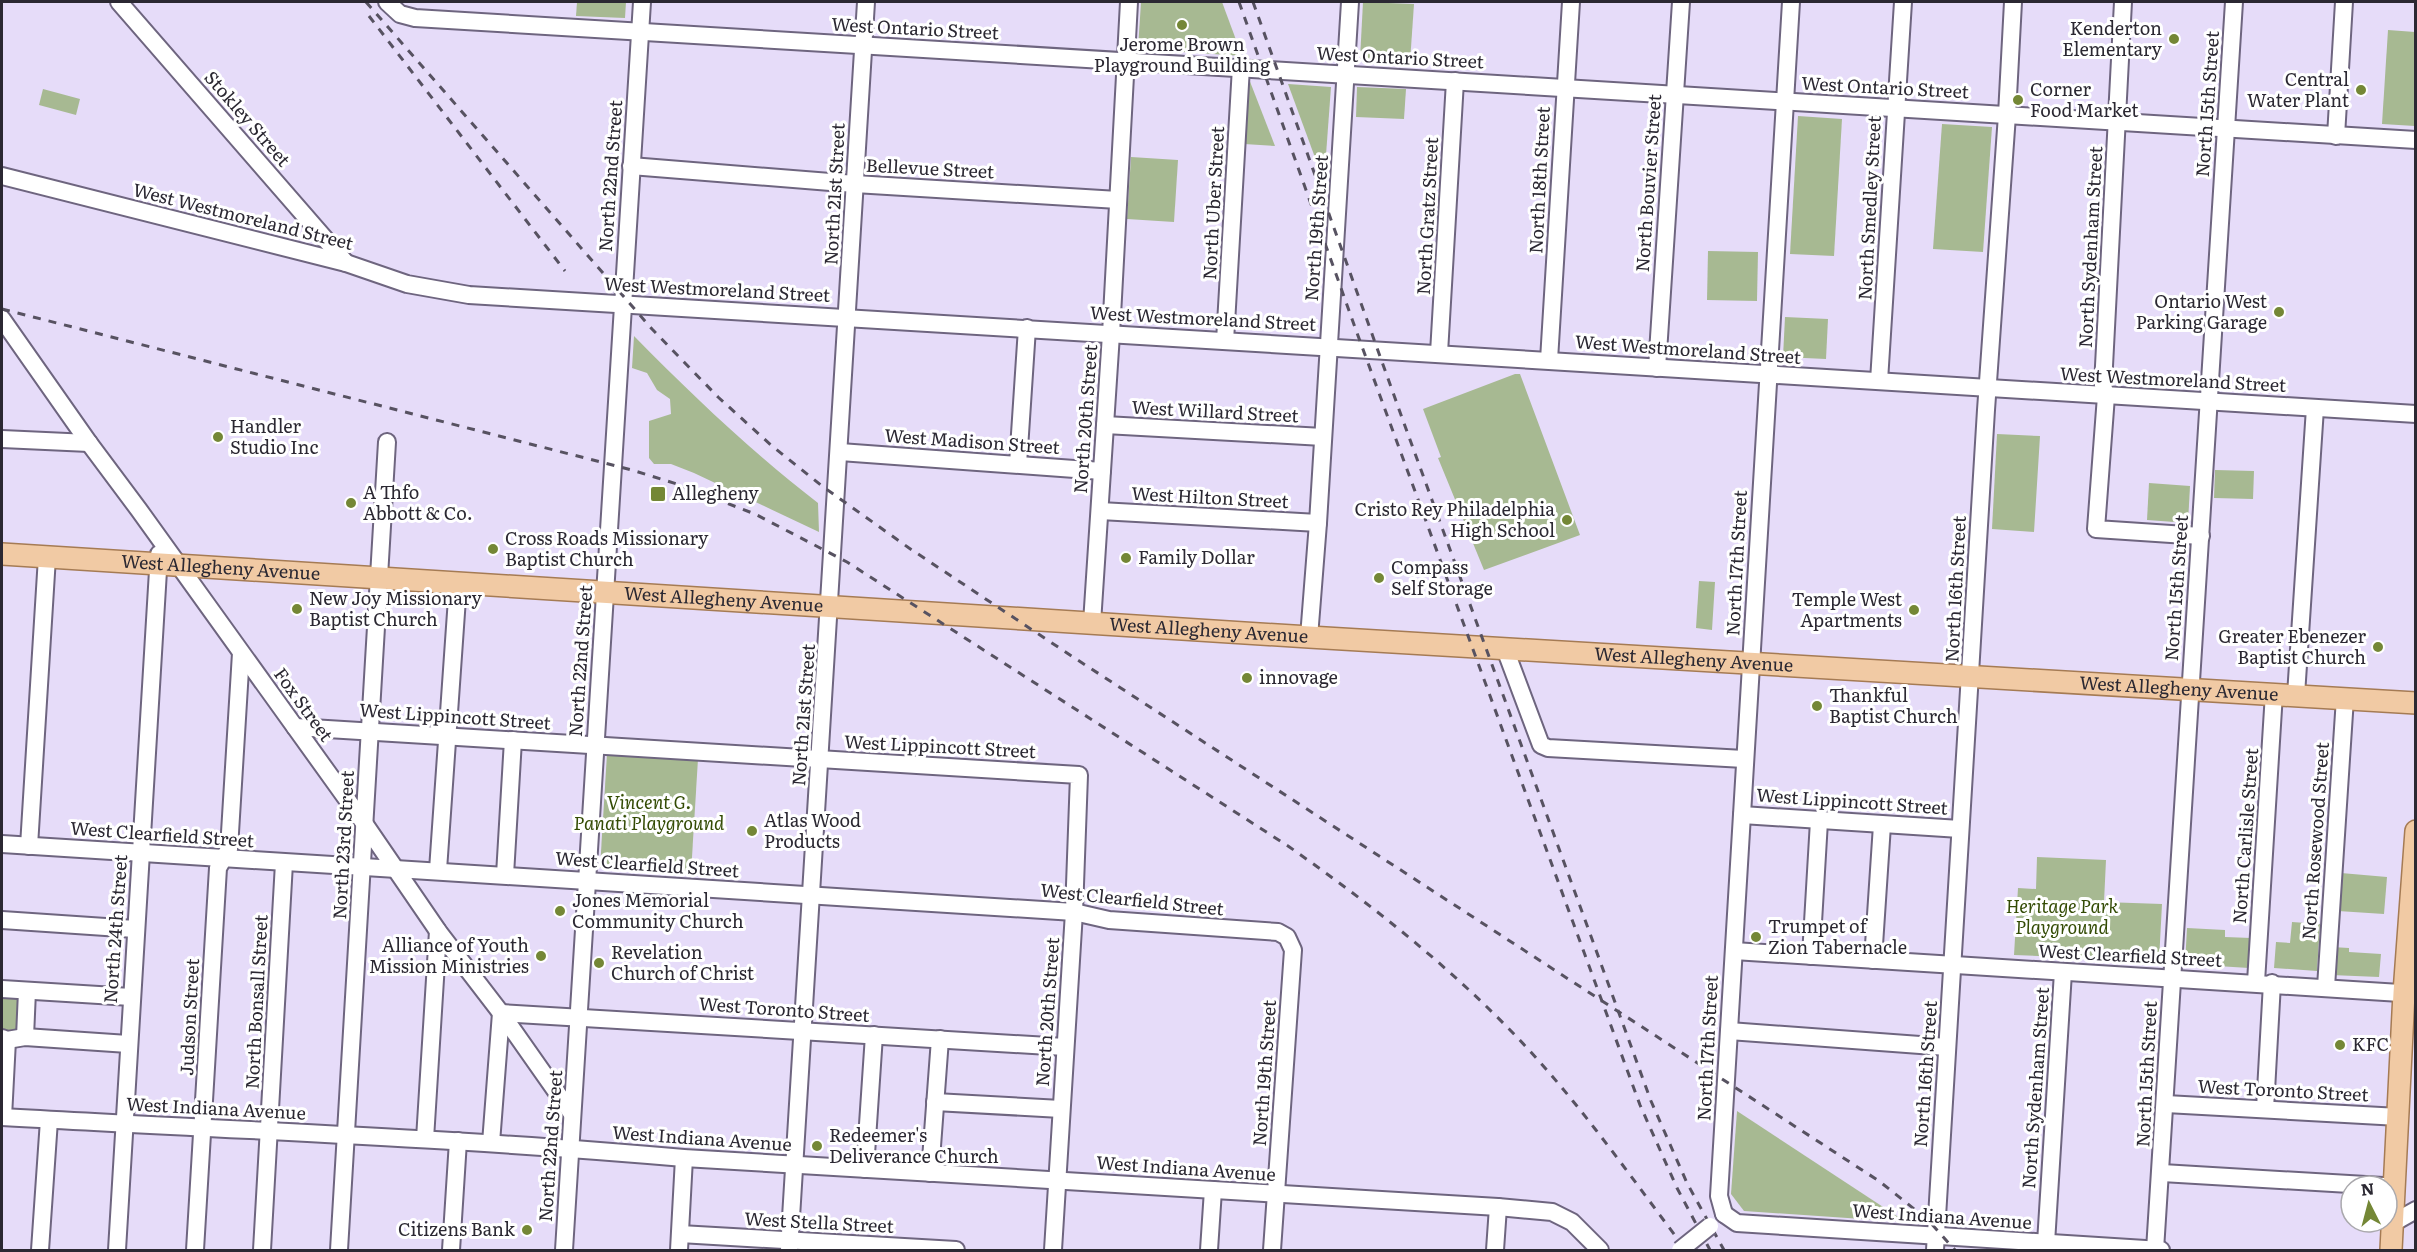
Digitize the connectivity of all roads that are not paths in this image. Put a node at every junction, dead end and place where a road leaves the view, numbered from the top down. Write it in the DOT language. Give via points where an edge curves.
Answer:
graph roads {
  1 [pos="119,2"];
  2 [pos="387,2"];
  3 [pos="642,2"];
  4 [pos="866,2"];
  5 [pos="1129,2"];
  6 [pos="1350,2"];
  7 [pos="1571,2"];
  8 [pos="1681,2"];
  9 [pos="1791,2"];
  10 [pos="1903,2"];
  11 [pos="2013,2"];
  12 [pos="2123,2"];
  13 [pos="2234,2"];
  14 [pos="2344,2"];
  15 [pos="415,10"];
  16 [pos="639,32"];
  17 [pos="863,45"];
  18 [pos="1126,62"];
  19 [pos="1242,67"];
  20 [pos="1346,75"];
  21 [pos="1455,81"];
  22 [pos="1566,87"];
  23 [pos="1674,94"];
  24 [pos="1785,102"];
  25 [pos="1896,108"];
  26 [pos="2007,115"];
  27 [pos="2116,123"];
  28 [pos="2226,129"];
  29 [pos="2336,136"];
  30 [pos="2415,140"];
  31 [pos="631,166"];
  32 [pos="2,176"];
  33 [pos="855,184"];
  34 [pos="1118,200"];
  35 [pos="345,263"];
  36 [pos="623,304"];
  37 [pos="848,317"];
  38 [pos="2,319"];
  39 [pos="1027,328"];
  40 [pos="1111,334"];
  41 [pos="1225,341"];
  42 [pos="1329,346"];
  43 [pos="1439,353"];
  44 [pos="1549,360"];
  45 [pos="1657,368"];
  46 [pos="1767,375"];
  47 [pos="1879,381"];
  48 [pos="1988,388"];
  49 [pos="2106,396"];
  50 [pos="2209,402"];
  51 [pos="2315,408"];
  52 [pos="2415,414"];
  53 [pos="1105,425"];
  54 [pos="1323,437"];
  55 [pos="2,439"];
  56 [pos="387,442"];
  57 [pos="89,444"];
  58 [pos="840,452"];
  59 [pos="1018,464"];
  60 [pos="1102,471"];
  61 [pos="1100,511"];
  62 [pos="1318,523"];
  63 [pos="2201,536"];
  64 [pos="2,554"];
  65 [pos="46,557"];
  66 [pos="169,566"];
  67 [pos="379,579"];
  68 [pos="458,584"];
  69 [pos="605,593"];
  70 [pos="830,607"];
  71 [pos="1092,623"];
  72 [pos="1309,637"];
  73 [pos="1505,649"];
  74 [pos="242,653"];
  75 [pos="1751,664"];
  76 [pos="1970,675"];
  77 [pos="2189,689"];
  78 [pos="2274,693"];
  79 [pos="2296,695"];
  80 [pos="2345,698"];
  81 [pos="2415,703"];
  82 [pos="294,727"];
  83 [pos="371,730"];
  84 [pos="448,735"];
  85 [pos="513,740"];
  86 [pos="595,745"];
  87 [pos="1744,759"];
  88 [pos="820,760"];
  89 [pos="1079,776"];
  90 [pos="1742,815"];
  91 [pos="1819,821"];
  92 [pos="364,823"];
  93 [pos="1882,825"];
  94 [pos="1960,829"];
  95 [pos="2415,831"];
  96 [pos="2,844"];
  97 [pos="29,846"];
  98 [pos="141,853"];
  99 [pos="224,859"];
  100 [pos="284,863"];
  101 [pos="363,867"];
  102 [pos="395,868"];
  103 [pos="438,870"];
  104 [pos="505,875"];
  105 [pos="588,881"];
  106 [pos="813,894"];
  107 [pos="1074,912"];
  108 [pos="2,920"];
  109 [pos="135,929"];
  110 [pos="438,931"];
  111 [pos="1287,937"];
  112 [pos="1734,951"];
  113 [pos="1811,956"];
  114 [pos="1873,960"];
  115 [pos="1953,965"];
  116 [pos="2063,972"];
  117 [pos="2172,978"];
  118 [pos="2264,983"];
  119 [pos="2326,987"];
  120 [pos="2,989"];
  121 [pos="27,992"];
  122 [pos="2410,993"];
  123 [pos="131,997"];
  124 [pos="501,1013"];
  125 [pos="579,1018"];
  126 [pos="802,1030"];
  127 [pos="1729,1031"];
  128 [pos="874,1035"];
  129 [pos="25,1037"];
  130 [pos="4,1039"];
  131 [pos="940,1039"];
  132 [pos="128,1044"];
  133 [pos="1065,1047"];
  134 [pos="1947,1047"];
  135 [pos="2408,1079"];
  136 [pos="935,1102"];
  137 [pos="2166,1104"];
  138 [pos="1061,1109"];
  139 [pos="2265,1109"];
  140 [pos="573,1114"];
  141 [pos="2,1117"];
  142 [pos="2399,1118"];
  143 [pos="49,1120"];
  144 [pos="125,1124"];
  145 [pos="203,1129"];
  146 [pos="269,1133"];
  147 [pos="346,1134"];
  148 [pos="425,1139"];
  149 [pos="458,1141"];
  150 [pos="491,1143"];
  151 [pos="570,1148"];
  152 [pos="684,1158"];
  153 [pos="794,1165"];
  154 [pos="866,1169"];
  155 [pos="930,1173"];
  156 [pos="2162,1173"];
  157 [pos="2390,1174"];
  158 [pos="1056,1181"];
  159 [pos="2339,1183"];
  160 [pos="1213,1190"];
  161 [pos="1275,1194"];
  162 [pos="1498,1207"];
  163 [pos="2415,1210"];
  164 [pos="1724,1214"];
  165 [pos="2399,1219"];
  166 [pos="2392,1234"];
  167 [pos="679,1242"];
  168 [pos="1936,1243"];
  169 [pos="790,1246"];
  170 [pos="2052,1246"];
  171 [pos="879,1248"];
  172 [pos="2122,1249"];
  173 [pos="2155,1250"];
  174 [pos="40,1251"];
  175 [pos="117,1251"];
  176 [pos="195,1251"];
  177 [pos="262,1251"];
  178 [pos="339,1251"];
  179 [pos="451,1251"];
  180 [pos="564,1251"];
  181 [pos="956,1251"];
  182 [pos="1053,1251"];
  183 [pos="1209,1251"];
  184 [pos="1272,1251"];
  185 [pos="1495,1251"];
  186 [pos="1600,1251"];
  187 [pos="1680,1251"];
  188 [pos="2162,1251"];
  189 [pos="2391,1251"];
  1 -- 35 [label="street, Stokley Street"];
  2 -- 15 [label="street, West Ontario Street" via="400,14"];
  3 -- 16 [label="street, North 22nd Street"];
  4 -- 17 [label="street, North 21st Street"];
  5 -- 18 [label="street, North 20th Street"];
  6 -- 20 [label="street, North 19th Street"];
  7 -- 22 [label="street, North 18th Street"];
  8 -- 23 [label="street, North Bouvier Street"];
  9 -- 24 [label="street, North 17th Street"];
  10 -- 25 [label="street, North Smedley Street"];
  11 -- 26 [label="street, North 16th Street"];
  12 -- 27 [label="street, North Sydenham Street"];
  13 -- 28 [label="street, North 15th Street"];
  14 -- 29 [label="street"];
  15 -- 16 [label="street, West Ontario Street"];
  16 -- 17 [label="street, West Ontario Street"];
  16 -- 31 [label="street, North 22nd Street"];
  17 -- 18 [label="street, West Ontario Street"];
  17 -- 33 [label="street, North 21st Street"];
  18 -- 19 [label="street, West Ontario Street"];
  18 -- 34 [label="street, North 20th Street"];
  19 -- 20 [label="street, West Ontario Street"];
  19 -- 41 [label="street, North Uber Street"];
  20 -- 21 [label="street, West Ontario Street"];
  20 -- 42 [label="street, North 19th Street"];
  21 -- 22 [label="street, West Ontario Street"];
  21 -- 43 [label="street, North Gratz Street"];
  22 -- 23 [label="street, West Ontario Street"];
  22 -- 44 [label="street, North 18th Street"];
  23 -- 24 [label="street, West Ontario Street"];
  23 -- 45 [label="street, North Bouvier Street"];
  24 -- 25 [label="street, West Ontario Street"];
  24 -- 46 [label="street, North 17th Street"];
  25 -- 26 [label="street, West Ontario Street"];
  25 -- 47 [label="street, North Smedley Street"];
  26 -- 27 [label="street, West Ontario Street"];
  26 -- 48 [label="street, North 16th Street"];
  27 -- 28 [label="street, West Ontario Street"];
  27 -- 49 [label="street, North Sydenham Street" via="2103,385"];
  28 -- 29 [label="street, West Ontario Street"];
  28 -- 50 [label="street, North 15th Street"];
  29 -- 30 [label="street, West Ontario Street"];
  31 -- 33 [label="street, Bellevue Street"];
  31 -- 36 [label="street, North 22nd Street"];
  32 -- 35 [label="street, West Westmoreland Street"];
  33 -- 34 [label="street, Bellevue Street"];
  33 -- 37 [label="street, North 21st Street"];
  34 -- 40 [label="street, North 20th Street"];
  35 -- 36 [label="street, West Westmoreland Street" via="407,284 469,295"];
  36 -- 37 [label="street, West Westmoreland Street"];
  36 -- 69 [label="street, North 22nd Street"];
  37 -- 39 [label="street, West Westmoreland Street"];
  37 -- 58 [label="street, North 21st Street"];
  38 -- 57 [label="street, Fox Street"];
  39 -- 40 [label="street, West Westmoreland Street"];
  39 -- 59 [label="street"];
  40 -- 41 [label="street, West Westmoreland Street"];
  40 -- 53 [label="street, North 20th Street"];
  41 -- 42 [label="street, West Westmoreland Street"];
  42 -- 43 [label="street, West Westmoreland Street"];
  42 -- 54 [label="street, North 19th Street"];
  43 -- 44 [label="street, West Westmoreland Street"];
  44 -- 45 [label="street, West Westmoreland Street"];
  45 -- 46 [label="street, West Westmoreland Street"];
  46 -- 47 [label="street, West Westmoreland Street"];
  46 -- 75 [label="street, North 17th Street"];
  47 -- 48 [label="street, West Westmoreland Street"];
  48 -- 49 [label="street, West Westmoreland Street"];
  48 -- 76 [label="street, North 16th Street"];
  49 -- 50 [label="street, West Westmoreland Street"];
  49 -- 63 [label="street, North Sydenham Street" via="2096,529"];
  50 -- 51 [label="street, West Westmoreland Street"];
  50 -- 63 [label="street, North 15th Street"];
  51 -- 52 [label="street, West Westmoreland Street"];
  51 -- 79 [label="street"];
  53 -- 54 [label="street, West Willard Street"];
  53 -- 60 [label="street, North 20th Street"];
  54 -- 62 [label="street, North 19th Street"];
  55 -- 57 [label="street"];
  56 -- 67 [label="street, North 23rd Street"];
  57 -- 66 [label="street, Fox Street" via="160,539"];
  58 -- 59 [label="street, West Madison Street"];
  58 -- 70 [label="street, North 21st Street"];
  59 -- 60 [label="street, West Madison Street"];
  60 -- 61 [label="street, North 20th Street"];
  61 -- 62 [label="street, West Hilton Street"];
  61 -- 71 [label="street, North 20th Street"];
  62 -- 72 [label="street, North 19th Street"];
  63 -- 77 [label="street, North 15th Street"];
  64 -- 65 [label="main road, West Allegheny Avenue"];
  65 -- 66 [label="main road, West Allegheny Avenue"];
  65 -- 97 [label="street"];
  66 -- 67 [label="main road, West Allegheny Avenue"];
  66 -- 74 [label="street, Fox Street"];
  66 -- 98 [label="street, North 24th Street"];
  67 -- 68 [label="main road, West Allegheny Avenue"];
  67 -- 83 [label="street, North 23rd Street"];
  68 -- 69 [label="main road, West Allegheny Avenue"];
  68 -- 84 [label="street"];
  69 -- 70 [label="main road, West Allegheny Avenue"];
  69 -- 86 [label="street, North 22nd Street"];
  70 -- 71 [label="main road, West Allegheny Avenue"];
  70 -- 88 [label="street, North 21st Street"];
  71 -- 72 [label="main road, West Allegheny Avenue"];
  72 -- 73 [label="main road, West Allegheny Avenue"];
  73 -- 75 [label="main road, West Allegheny Avenue"];
  73 -- 87 [label="street" via="1541,746"];
  74 -- 82 [label="street, Fox Street"];
  74 -- 99 [label="street, Judson Street" via="229,849"];
  75 -- 76 [label="main road, West Allegheny Avenue"];
  75 -- 87 [label="street, North 17th Street"];
  76 -- 77 [label="main road, West Allegheny Avenue"];
  76 -- 94 [label="street, North 16th Street"];
  77 -- 78 [label="main road, West Allegheny Avenue"];
  77 -- 117 [label="street, North 15th Street"];
  78 -- 79 [label="main road, West Allegheny Avenue"];
  78 -- 118 [label="street, North Carlisle Street"];
  79 -- 80 [label="main road, West Allegheny Avenue"];
  80 -- 81 [label="main road, West Allegheny Avenue"];
  80 -- 119 [label="street, North Rosewood Street"];
  82 -- 83 [label="street, West Lippincott Street"];
  82 -- 92 [label="street, Fox Street"];
  83 -- 84 [label="street, West Lippincott Street"];
  83 -- 92 [label="street, North 23rd Street"];
  84 -- 85 [label="street, West Lippincott Street"];
  84 -- 103 [label="street"];
  85 -- 86 [label="street, West Lippincott Street"];
  85 -- 104 [label="street"];
  86 -- 88 [label="street, West Lippincott Street"];
  86 -- 105 [label="street, North 22nd Street"];
  87 -- 90 [label="street, North 17th Street"];
  88 -- 89 [label="street, West Lippincott Street"];
  88 -- 106 [label="street, North 21st Street"];
  89 -- 107 [label="street, North 20th Street"];
  90 -- 91 [label="street, West Lippincott Street"];
  90 -- 112 [label="street, North 17th Street"];
  91 -- 93 [label="street, West Lippincott Street"];
  91 -- 113 [label="street"];
  92 -- 101 [label="street, North 23rd Street"];
  92 -- 102 [label="street, Fox Street"];
  93 -- 94 [label="street, West Lippincott Street"];
  93 -- 114 [label="street"];
  94 -- 115 [label="street, North 16th Street"];
  95 -- 122 [label="main road"];
  96 -- 97 [label="street, West Clearfield Street"];
  97 -- 98 [label="street, West Clearfield Street"];
  98 -- 99 [label="street, West Clearfield Street"];
  98 -- 109 [label="street, North 24th Street"];
  99 -- 100 [label="street, West Clearfield Street"];
  99 -- 145 [label="street, Judson Street" via="218,868"];
  100 -- 101 [label="street, West Clearfield Street"];
  100 -- 146 [label="street, North Bonsall Street"];
  101 -- 102 [label="street, West Clearfield Street"];
  101 -- 147 [label="street, North 23rd Street"];
  102 -- 103 [label="street, West Clearfield Street"];
  102 -- 110 [label="street, Fox Street"];
  103 -- 104 [label="street, West Clearfield Street"];
  104 -- 105 [label="street, West Clearfield Street"];
  105 -- 106 [label="street, West Clearfield Street"];
  105 -- 125 [label="street, North 22nd Street"];
  106 -- 107 [label="street, West Clearfield Street"];
  106 -- 126 [label="street, North 21st Street"];
  107 -- 111 [label="street, West Clearfield Street" via="1109,920 1278,932"];
  107 -- 133 [label="street, North 20th Street"];
  108 -- 109 [label="street"];
  109 -- 123 [label="street, North 24th Street"];
  110 -- 124 [label="street, Fox Street"];
  110 -- 148 [label="street"];
  111 -- 161 [label="street, North 19th Street" via="1293,950"];
  112 -- 113 [label="street, West Clearfield Street"];
  112 -- 127 [label="street, North 17th Street"];
  113 -- 114 [label="street, West Clearfield Street"];
  114 -- 115 [label="street, West Clearfield Street"];
  115 -- 116 [label="street, West Clearfield Street"];
  115 -- 134 [label="street, North 16th Street"];
  116 -- 117 [label="street, West Clearfield Street"];
  116 -- 170 [label="street, North Sydenham Street"];
  117 -- 118 [label="street, West Clearfield Street"];
  117 -- 137 [label="street, North 15th Street"];
  118 -- 119 [label="street, West Clearfield Street"];
  118 -- 139 [label="street, North Carlisle Street"];
  119 -- 122 [label="street, West Clearfield Street"];
  120 -- 121 [label="street"];
  121 -- 123 [label="street"];
  121 -- 129 [label="street"];
  122 -- 135 [label="main road"];
  123 -- 132 [label="street, North 24th Street"];
  124 -- 125 [label="street, West Toronto Street"];
  124 -- 140 [label="street, Fox Street"];
  124 -- 150 [label="street"];
  125 -- 126 [label="street, West Toronto Street"];
  125 -- 140 [label="street, North 22nd Street"];
  126 -- 128 [label="street, West Toronto Street"];
  126 -- 153 [label="street, North 21st Street"];
  127 -- 134 [label="street"];
  127 -- 164 [label="street, North 17th Street" via="1719,1196"];
  128 -- 131 [label="street, West Toronto Street"];
  128 -- 154 [label="street"];
  129 -- 130 [label="street"];
  129 -- 132 [label="street"];
  130 -- 141 [label="street"];
  131 -- 133 [label="street, West Toronto Street"];
  131 -- 136 [label="street"];
  132 -- 144 [label="street, North 24th Street"];
  133 -- 138 [label="street, North 20th Street"];
  134 -- 168 [label="street, North 16th Street"];
  135 -- 142 [label="main road"];
  136 -- 138 [label="street"];
  136 -- 155 [label="street"];
  137 -- 139 [label="street, West Toronto Street"];
  137 -- 156 [label="street, North 15th Street"];
  138 -- 158 [label="street, North 20th Street"];
  139 -- 142 [label="street, West Toronto Street"];
  140 -- 151 [label="street, North 22nd Street"];
  141 -- 143 [label="street, West Indiana Avenue"];
  142 -- 157 [label="main road"];
  143 -- 144 [label="street, West Indiana Avenue"];
  143 -- 174 [label="street"];
  144 -- 145 [label="street, West Indiana Avenue"];
  144 -- 175 [label="street, North 24th Street"];
  145 -- 146 [label="street, West Indiana Avenue"];
  145 -- 176 [label="street, Judson Street"];
  146 -- 147 [label="street, West Indiana Avenue"];
  146 -- 177 [label="street, North Bonsall Street"];
  147 -- 148 [label="street, West Indiana Avenue"];
  147 -- 178 [label="street, North 23rd Street"];
  148 -- 149 [label="street, West Indiana Avenue"];
  149 -- 150 [label="street, West Indiana Avenue"];
  149 -- 179 [label="street"];
  150 -- 151 [label="street, West Indiana Avenue"];
  151 -- 152 [label="street, West Indiana Avenue"];
  151 -- 180 [label="street, North 22nd Street"];
  152 -- 153 [label="street, West Indiana Avenue"];
  152 -- 167 [label="street"];
  153 -- 154 [label="street, West Indiana Avenue"];
  153 -- 169 [label="street, North 21st Street"];
  154 -- 155 [label="street, West Indiana Avenue"];
  155 -- 158 [label="street, West Indiana Avenue"];
  156 -- 159 [label="street"];
  156 -- 173 [label="street, North 15th Street"];
  158 -- 160 [label="street, West Indiana Avenue"];
  158 -- 182 [label="street, North 20th Street"];
  160 -- 161 [label="street, West Indiana Avenue"];
  160 -- 183 [label="street"];
  161 -- 162 [label="street, West Indiana Avenue"];
  161 -- 184 [label="street, North 19th Street"];
  162 -- 185 [label="street"];
  162 -- 186 [label="street, West Indiana Avenue" via="1552,1212 1572,1222"];
  163 -- 165 [label="street"];
  164 -- 168 [label="street, West Indiana Avenue" via="1737,1223"];
  164 -- 187 [label="street, bridge"];
  166 -- 189 [label="main road"];
  167 -- 169 [label="street, West Stella Street"];
  168 -- 170 [label="street, West Indiana Avenue"];
  169 -- 171 [label="street, West Stella Street"];
  170 -- 172 [label="street, West Indiana Avenue"];
  171 -- 181 [label="street, West Stella Street"];
  172 -- 173 [label="street, West Indiana Avenue"];
  173 -- 188 [label="street, West Indiana Avenue"];
}
